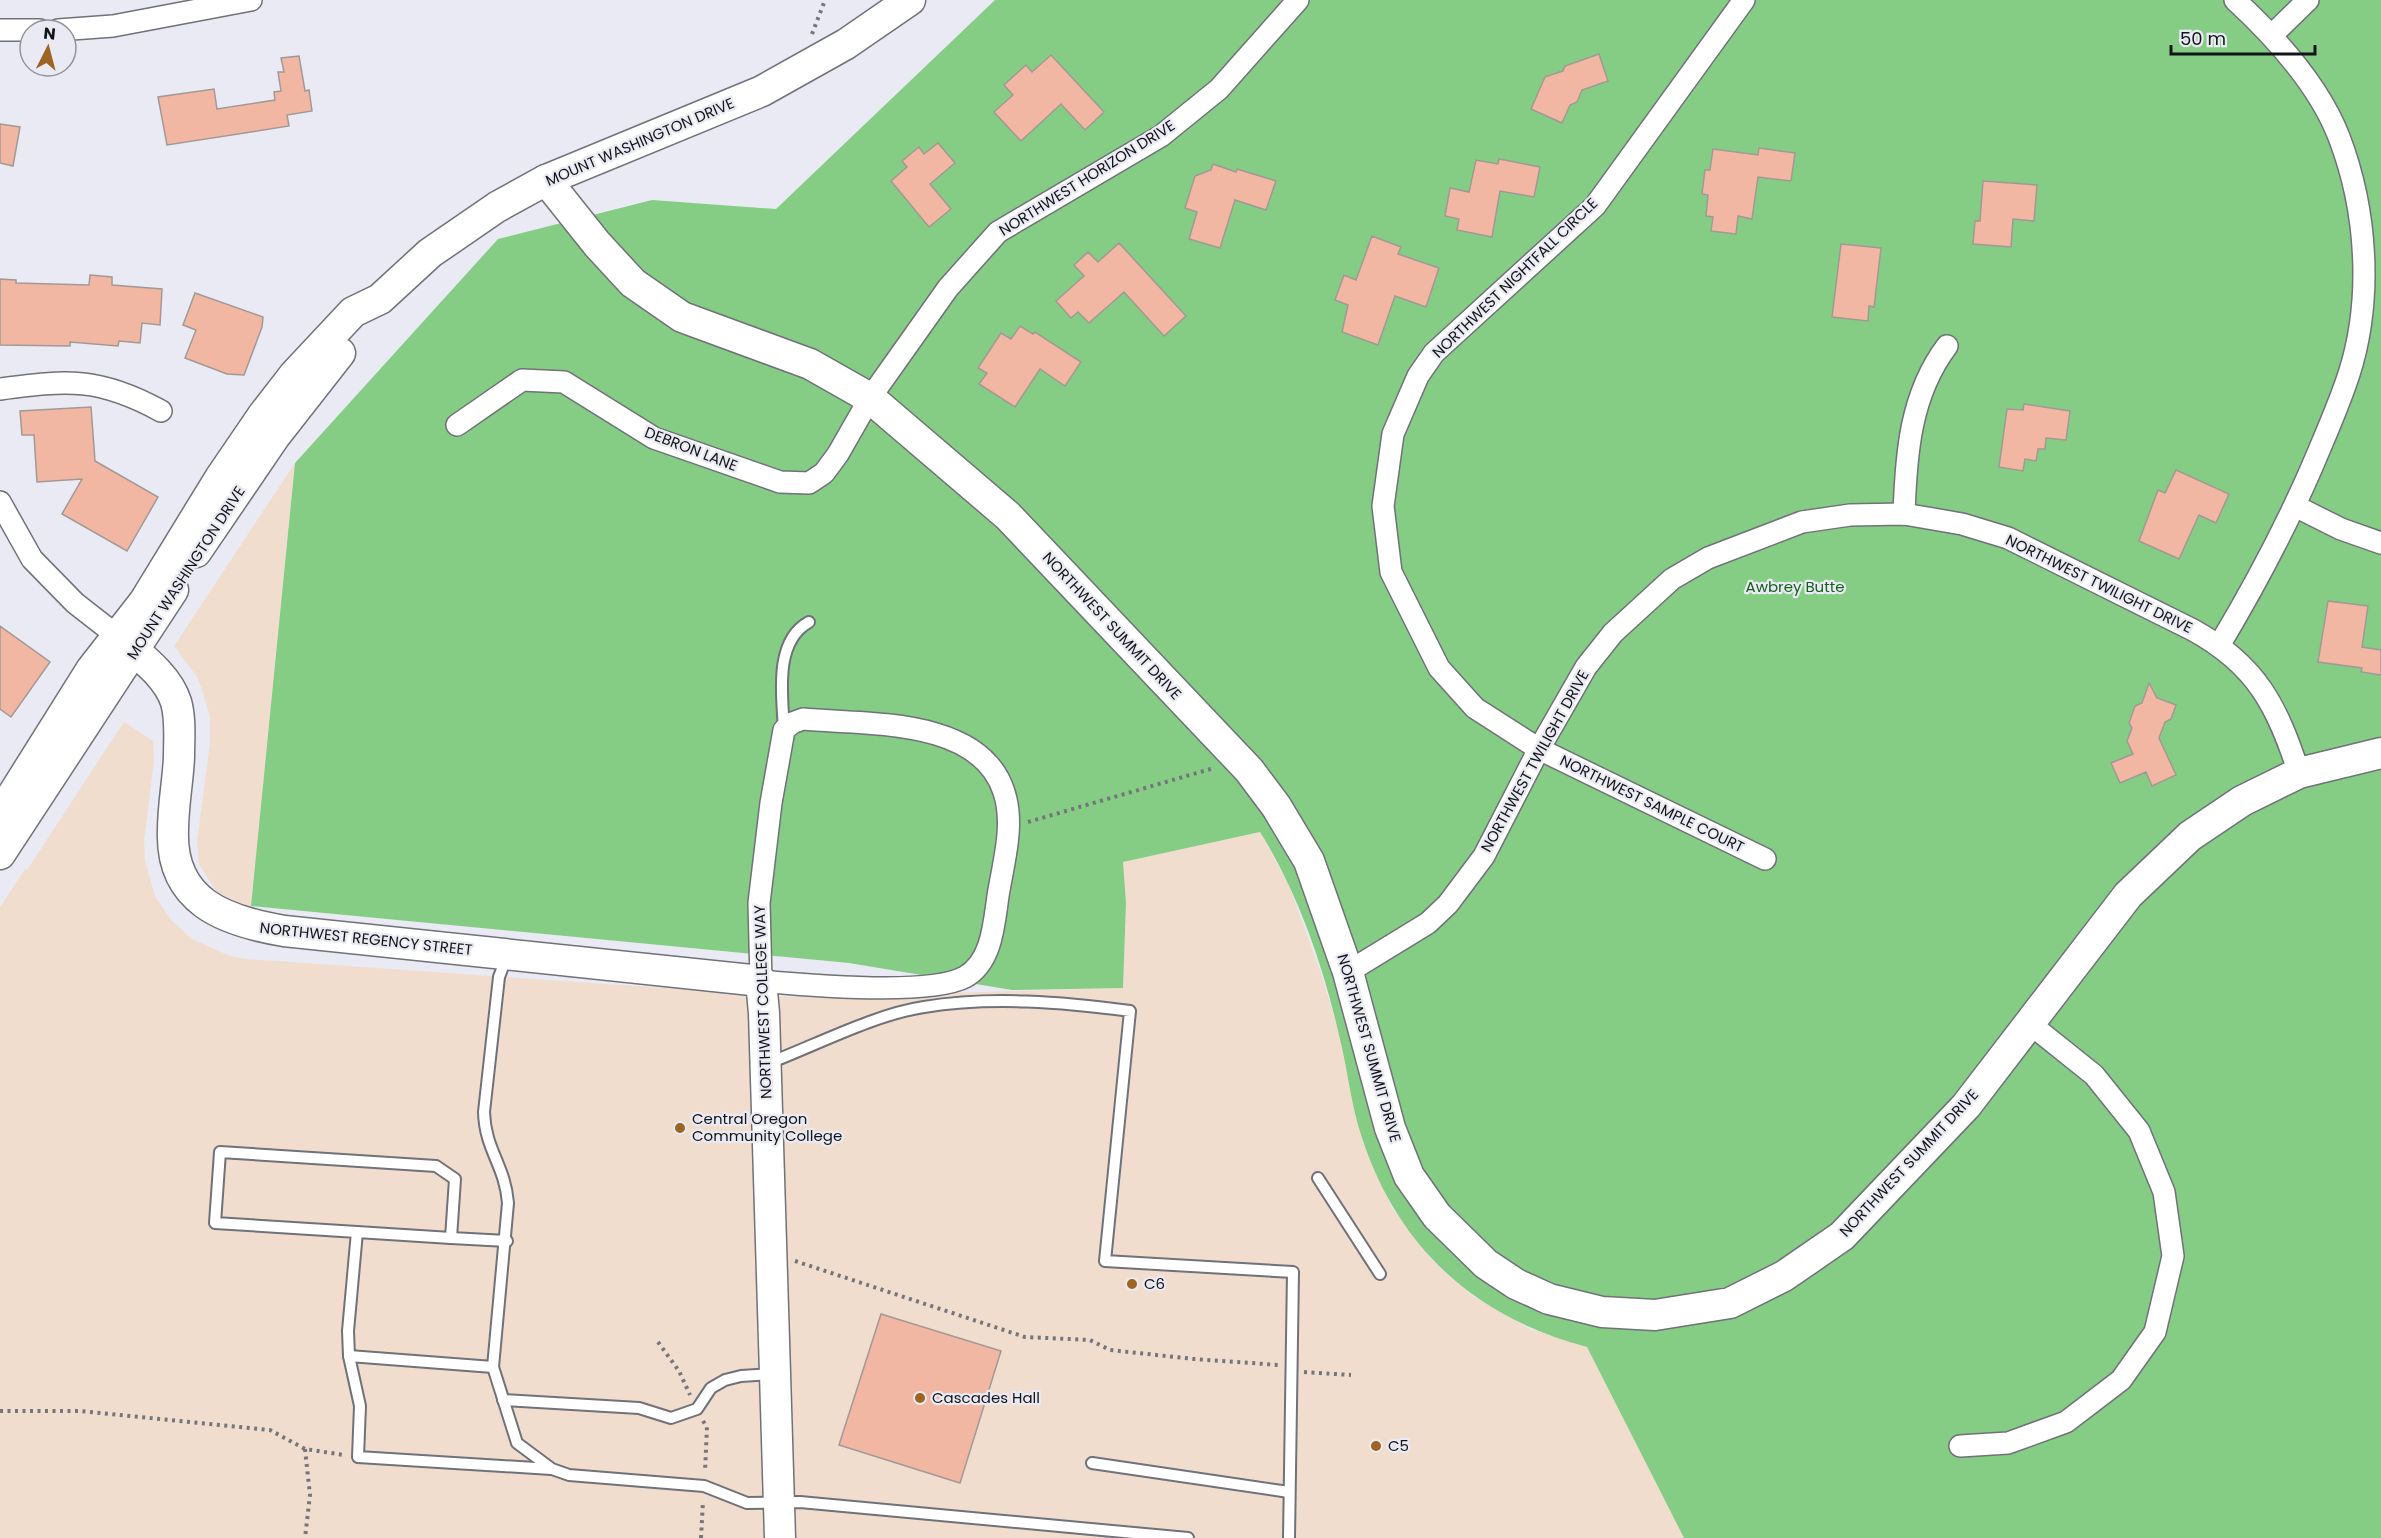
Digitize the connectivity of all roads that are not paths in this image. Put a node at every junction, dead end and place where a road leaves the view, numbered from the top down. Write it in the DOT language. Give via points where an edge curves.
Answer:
graph roads {
  1 [pos="250,0"];
  2 [pos="910,0"];
  3 [pos="1298,0"];
  4 [pos="1744,0"];
  5 [pos="2235,0"];
  6 [pos="2308,0"];
  7 [pos="78,29"];
  8 [pos="0,30"];
  9 [pos="18,30"];
  10 [pos="2272,35"];
  11 [pos="546,180"];
  12 [pos="1947,346"];
  13 [pos="0,389"];
  14 [pos="870,398"];
  15 [pos="161,411"];
  16 [pos="457,425"];
  17 [pos="0,502"];
  18 [pos="2295,506"];
  19 [pos="1904,514"];
  20 [pos="2381,543"];
  21 [pos="809,621"];
  22 [pos="125,643"];
  23 [pos="2220,644"];
  24 [pos="784,730"];
  25 [pos="1539,749"];
  26 [pos="2381,753"];
  27 [pos="2299,773"];
  28 [pos="0,815"];
  29 [pos="0,854"];
  30 [pos="1765,859"];
  31 [pos="508,954"];
  32 [pos="1348,972"];
  33 [pos="761,981"];
  34 [pos="2029,1023"];
  35 [pos="765,1065"];
  36 [pos="1318,1179"];
  37 [pos="357,1232"];
  38 [pos="451,1238"];
  39 [pos="507,1241"];
  40 [pos="1380,1274"];
  41 [pos="349,1356"];
  42 [pos="493,1367"];
  43 [pos="774,1374"];
  44 [pos="503,1400"];
  45 [pos="1960,1446"];
  46 [pos="1092,1463"];
  47 [pos="552,1469"];
  48 [pos="1289,1492"];
  49 [pos="778,1502"];
  50 [pos="1081,1526"];
  51 [pos="780,1538"];
  52 [pos="1082,1538"];
  53 [pos="1188,1538"];
  54 [pos="1289,1538"];
  1 -- 7 [label="street" via="113,26"];
  2 -- 11 [label="street, MOUNT WASHINGTON DRIVE" via="846,44 762,91"];
  3 -- 14 [label="street, NORTHWEST HORIZON DRIVE" via="1219,89 1161,136 998,232 948,288"];
  4 -- 25 [label="street, NORTHWEST NIGHTFALL CIRCLE" via="1595,206 1434,353 1393,434 1383,506 1391,572 1439,668 1475,708"];
  5 -- 10 [label="street"];
  6 -- 10 [label="street"];
  8 -- 9 [label="street"];
  10 -- 18 [label="street" via="2307,80 2339,136 2362,222 2362,306 2349,372"];
  11 -- 14 [label="street, NORTHWEST SUMMIT DRIVE" via="633,283 682,317 810,364"];
  11 -- 22 [label="street, MOUNT WASHINGTON DRIVE" via="497,207 430,253 380,298 353,312 294,375 220,478 144,602"];
  12 -- 19 [label="street" via="1924,384 1909,435"];
  13 -- 15 [label="street" via="78,382 134,396"];
  14 -- 16 [label="street, DEBRON LANE" via="838,454 824,473 808,483 780,482 654,438 564,382 522,380"];
  14 -- 32 [label="street, NORTHWEST SUMMIT DRIVE" via="1008,516 1240,761 1276,806 1309,861"];
  17 -- 22 [label="street, NORTHWEST REGENCY STREET" via="32,559 75,603"];
  18 -- 20 [label="street"];
  18 -- 23 [label="street" via="2261,576"];
  19 -- 23 [label="street, NORTHWEST TWILIGHT DRIVE" via="1962,524 2008,538"];
  19 -- 25 [label="street, NORTHWEST TWILIGHT DRIVE" via="1850,515 1802,522 1708,558 1672,579 1606,641 1586,667"];
  21 -- 24 [label="lane, NORTHWEST COLLEGE WAY" via="792,635 787,650 781,687"];
  22 -- 28 [label="street, MOUNT WASHINGTON DRIVE"];
  22 -- 29 [label="street, MOUNT WASHINGTON DRIVE"];
  22 -- 31 [label="street, NORTHWEST REGENCY STREET" via="162,678 176,702 179,738 174,841 179,867 189,888 203,904 223,917 248,925"];
  23 -- 27 [label="street, NORTHWEST TWILIGHT DRIVE" via="2256,679 2271,701"];
  24 -- 33 [label="street, NORTHWEST COLLEGE WAY" via="759,903"];
  24 -- 33 [label="street" via="803,718 927,730 970,747 991,766 1005,793 1009,827 993,932 986,954 975,970 963,978 945,984 895,987"];
  25 -- 30 [label="street, NORTHWEST SAMPLE COURT"];
  25 -- 32 [label="street, NORTHWEST TWILIGHT DRIVE" via="1484,856 1448,904 1428,923"];
  26 -- 27 [label="street, NORTHWEST SUMMIT DRIVE"];
  27 -- 34 [label="street, NORTHWEST SUMMIT DRIVE" via="2242,801 2190,836 2128,895"];
  31 -- 33 [label="street, NORTHWEST REGENCY STREET"];
  31 -- 39 [label="lane" via="499,977 484,1112 489,1149 499,1163 507,1192"];
  32 -- 34 [label="street, NORTHWEST SUMMIT DRIVE" via="1390,1128 1409,1176 1437,1216 1486,1264 1516,1284 1549,1299 1602,1312 1655,1315 1730,1303 1784,1276 1842,1236 1966,1106"];
  33 -- 35 [label="street, NORTHWEST COLLEGE WAY"];
  34 -- 45 [label="street" via="2094,1075 2139,1131 2164,1192 2173,1256 2155,1332 2121,1380 2066,1422 2008,1443"];
  35 -- 43 [label="street, NORTHWEST COLLEGE WAY"];
  35 -- 48 [label="lane" via="886,1017 923,1007 1019,1002 1082,1004 1130,1011 1105,1261 1293,1272"];
  36 -- 40 [label="lane"];
  37 -- 38 [label="lane"];
  37 -- 38 [label="lane" via="215,1223 220,1152 436,1166 455,1179"];
  37 -- 41 [label="lane"];
  38 -- 39 [label="lane"];
  39 -- 42 [label="lane"];
  41 -- 42 [label="lane"];
  41 -- 47 [label="lane" via="360,1406 358,1457"];
  42 -- 44 [label="lane"];
  43 -- 44 [label="lane" via="724,1380 711,1388 697,1409 671,1419 639,1408"];
  43 -- 49 [label="street, NORTHWEST COLLEGE WAY"];
  44 -- 47 [label="lane" via="517,1443"];
  46 -- 48 [label="lane"];
  47 -- 49 [label="lane" via="569,1475 704,1486 747,1503"];
  48 -- 54 [label="lane"];
  49 -- 50 [label="lane"];
  49 -- 51 [label="street, NORTHWEST COLLEGE WAY"];
  50 -- 52 [label="lane"];
  50 -- 53 [label="lane"];
}
